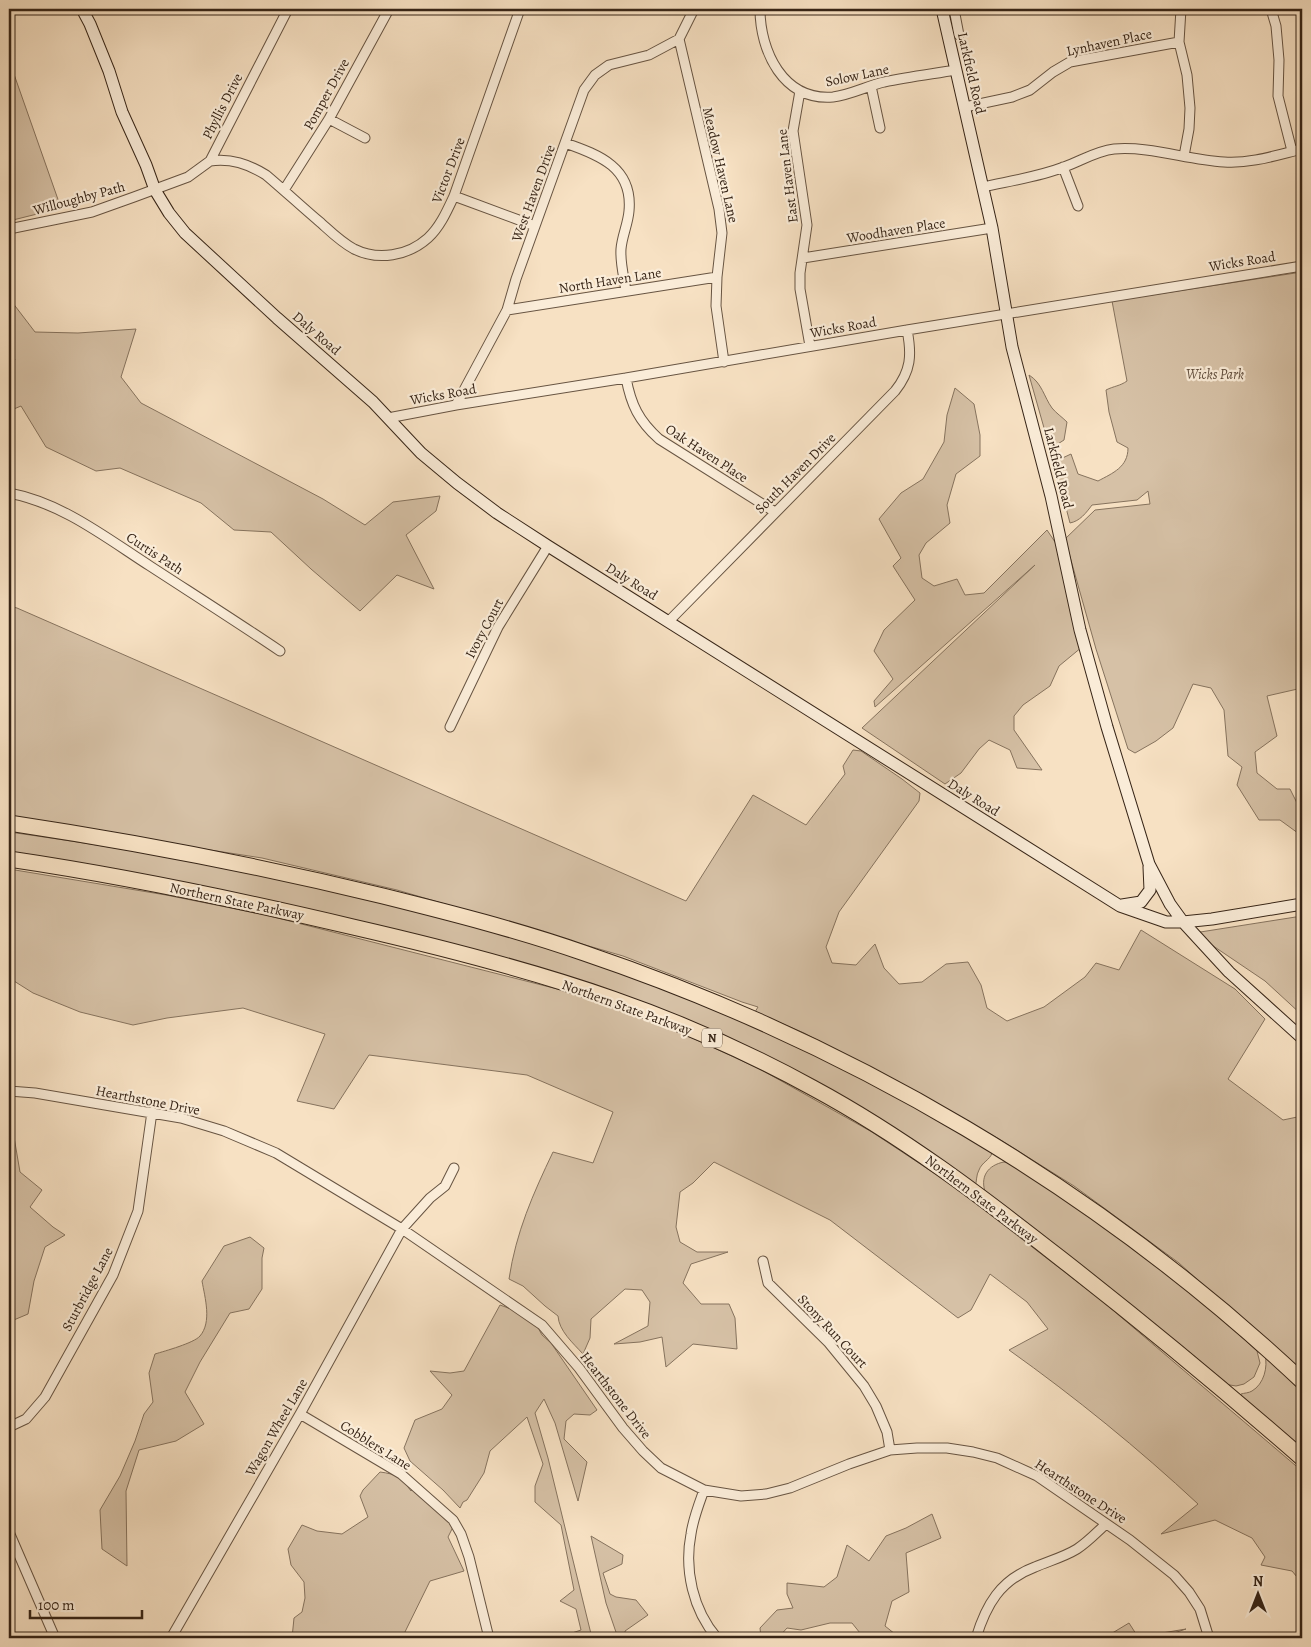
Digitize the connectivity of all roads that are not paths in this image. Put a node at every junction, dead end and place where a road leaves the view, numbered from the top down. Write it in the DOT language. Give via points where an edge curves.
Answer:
graph roads {
  1 [pos="82,9"];
  2 [pos="288,9"];
  3 [pos="389,9"];
  4 [pos="520,9"];
  5 [pos="694,9"];
  6 [pos="760,9"];
  7 [pos="942,9"];
  8 [pos="954,9"];
  9 [pos="1181,9"];
  10 [pos="1271,9"];
  11 [pos="959,35"];
  12 [pos="679,39"];
  13 [pos="1180,42"];
  14 [pos="956,70"];
  15 [pos="871,86"];
  16 [pos="800,91"];
  17 [pos="965,107"];
  18 [pos="329,119"];
  19 [pos="880,128"];
  20 [pos="366,138"];
  21 [pos="565,143"];
  22 [pos="1302,149"];
  23 [pos="1292,151"];
  24 [pos="1184,156"];
  25 [pos="210,161"];
  26 [pos="1063,167"];
  27 [pos="983,187"];
  28 [pos="155,190"];
  29 [pos="284,190"];
  30 [pos="454,196"];
  31 [pos="1078,206"];
  32 [pos="535,226"];
  33 [pos="992,228"];
  34 [pos="9,229"];
  35 [pos="803,258"];
  36 [pos="1302,266"];
  37 [pos="717,277"];
  38 [pos="626,291"];
  39 [pos="507,310"];
  40 [pos="1006,314"];
  41 [pos="907,330"];
  42 [pos="810,346"];
  43 [pos="724,362"];
  44 [pos="626,378"];
  45 [pos="456,405"];
  46 [pos="388,418"];
  47 [pos="9,494"];
  48 [pos="775,512"];
  49 [pos="548,546"];
  50 [pos="668,621"];
  51 [pos="280,651"];
  52 [pos="450,727"];
  53 [pos="9,822"];
  54 [pos="9,858"];
  55 [pos="1149,864"];
  56 [pos="1302,904"];
  57 [pos="1120,906"];
  58 [pos="1183,922"];
  59 [pos="1302,1038"];
  60 [pos="9,1091"];
  61 [pos="152,1112"];
  62 [pos="454,1168"];
  63 [pos="402,1229"];
  64 [pos="763,1261"];
  65 [pos="1302,1381"];
  66 [pos="300,1414"];
  67 [pos="9,1427"];
  68 [pos="890,1450"];
  69 [pos="1302,1458"];
  70 [pos="704,1490"];
  71 [pos="1106,1524"];
  72 [pos="9,1532"];
  73 [pos="55,1638"];
  74 [pos="171,1638"];
  75 [pos="489,1638"];
  76 [pos="717,1638"];
  77 [pos="976,1638"];
  78 [pos="1209,1638"];
  1 -- 28 [label="street, Daly Road"];
  2 -- 25 [label="street, Phyllis Drive"];
  3 -- 18 [label="street, Pomper Drive"];
  4 -- 30 [label="street, Victor Drive"];
  5 -- 12 [label="street"];
  6 -- 16 [label="street, Solow Lane" via="764,46 771,61 779,73"];
  7 -- 14 [label="street, Larkfield Road"];
  8 -- 11 [label="street, Larkfield Road"];
  9 -- 13 [label="street"];
  10 -- 23 [label="street" via="1279,60 1278,96"];
  12 -- 21 [label="street, West Haven Drive" via="649,55 609,65 595,75 584,90"];
  12 -- 37 [label="street, Meadow Haven Lane" via="719,209 722,233"];
  13 -- 17 [label="street, Lynhaven Place" via="1070,62 1030,90"];
  13 -- 24 [label="street" via="1190,108"];
  14 -- 15 [label="street, Solow Lane"];
  14 -- 17 [label="street, Larkfield Road"];
  15 -- 16 [label="street, Solow Lane" via="835,97"];
  15 -- 19 [label="street"];
  16 -- 35 [label="street, East Haven Lane" via="793,131 807,225"];
  17 -- 27 [label="street, Larkfield Road"];
  18 -- 20 [label="street"];
  18 -- 29 [label="street, Pomper Drive"];
  21 -- 32 [label="street, West Haven Drive"];
  21 -- 38 [label="street" via="596,154 617,170 625,181 629,212 621,249"];
  22 -- 23 [label="street"];
  23 -- 24 [label="street" via="1241,162"];
  24 -- 26 [label="street" via="1128,148 1112,149"];
  25 -- 28 [label="street, Phyllis Drive" via="188,177"];
  25 -- 29 [label="street, Victor Drive" via="224,159 254,167"];
  26 -- 27 [label="street"];
  26 -- 31 [label="street"];
  27 -- 33 [label="street, Larkfield Road"];
  28 -- 34 [label="street, Willoughby Path" via="92,212"];
  28 -- 46 [label="street, Daly Road" via="185,233"];
  29 -- 30 [label="street, Victor Drive" via="354,249 391,256 410,250 428,238 443,220"];
  30 -- 32 [label="street"];
  32 -- 39 [label="street, West Haven Drive"];
  33 -- 35 [label="street, Woodhaven Place"];
  33 -- 40 [label="street, Larkfield Road"];
  35 -- 42 [label="street, East Haven Lane" via="800,289"];
  36 -- 40 [label="street, Wicks Road"];
  37 -- 38 [label="street, North Haven Lane"];
  37 -- 43 [label="street, Meadow Haven Lane" via="716,306"];
  38 -- 39 [label="street, North Haven Lane"];
  39 -- 45 [label="street, West Haven Drive"];
  40 -- 41 [label="street, Wicks Road"];
  40 -- 55 [label="street, Larkfield Road" via="1080,630"];
  41 -- 42 [label="street, Wicks Road"];
  41 -- 48 [label="street, South Haven Drive" via="910,360 904,379"];
  42 -- 43 [label="street, Wicks Road"];
  43 -- 44 [label="street, Wicks Road"];
  44 -- 45 [label="street, Wicks Road"];
  44 -- 48 [label="street, Oak Haven Place" via="632,402 645,427"];
  45 -- 46 [label="street, Wicks Road"];
  46 -- 49 [label="street, Daly Road" via="421,453 457,483"];
  47 -- 51 [label="street, Curtis Path" via="48,504 89,526"];
  48 -- 50 [label="street, South Haven Drive"];
  49 -- 50 [label="street, Daly Road"];
  49 -- 52 [label="street, Ivory Court" via="498,627"];
  50 -- 57 [label="street, Daly Road"];
  53 -- 65 [label="highway" via="240,864 460,915 583,952 734,1009 882,1080 1034,1170 1176,1272"];
  54 -- 69 [label="highway, Northern State Parkway / N" via="217,896 459,953 612,999 739,1051 838,1102 964,1184 1127,1311"];
  55 -- 57 [label="street" via="1150,890 1141,902"];
  55 -- 58 [label="street, Larkfield Road"];
  56 -- 58 [label="street, Daly Road"];
  57 -- 58 [label="street, Daly Road" via="1166,922"];
  58 -- 59 [label="street" via="1228,972"];
  60 -- 61 [label="street, Hearthstone Drive"];
  61 -- 63 [label="street, Hearthstone Drive" via="224,1132 276,1153"];
  61 -- 67 [label="street, Sturbridge Lane" via="138,1211 113,1276 45,1397 26,1419"];
  62 -- 63 [label="street, Wagon Wheel Lane" via="445,1186"];
  63 -- 66 [label="street, Wagon Wheel Lane"];
  63 -- 70 [label="street, Hearthstone Drive" via="542,1325 643,1451 661,1468"];
  64 -- 68 [label="street, Stony Run Court" via="768,1283 828,1342 864,1386 887,1432"];
  66 -- 74 [label="street, Wagon Wheel Lane"];
  66 -- 75 [label="street, Cobblers Lane" via="401,1474 453,1520 469,1557"];
  68 -- 70 [label="street, Hearthstone Drive" via="766,1494 741,1496"];
  68 -- 71 [label="street, Hearthstone Drive" via="947,1448 998,1458 1037,1476"];
  70 -- 76 [label="street" via="690,1534 688,1559 691,1586 700,1612"];
  71 -- 77 [label="street" via="1079,1548 1017,1575 1002,1587 990,1602"];
  71 -- 78 [label="street, Hearthstone Drive" via="1174,1574 1200,1609"];
  72 -- 73 [label="street"];
}
